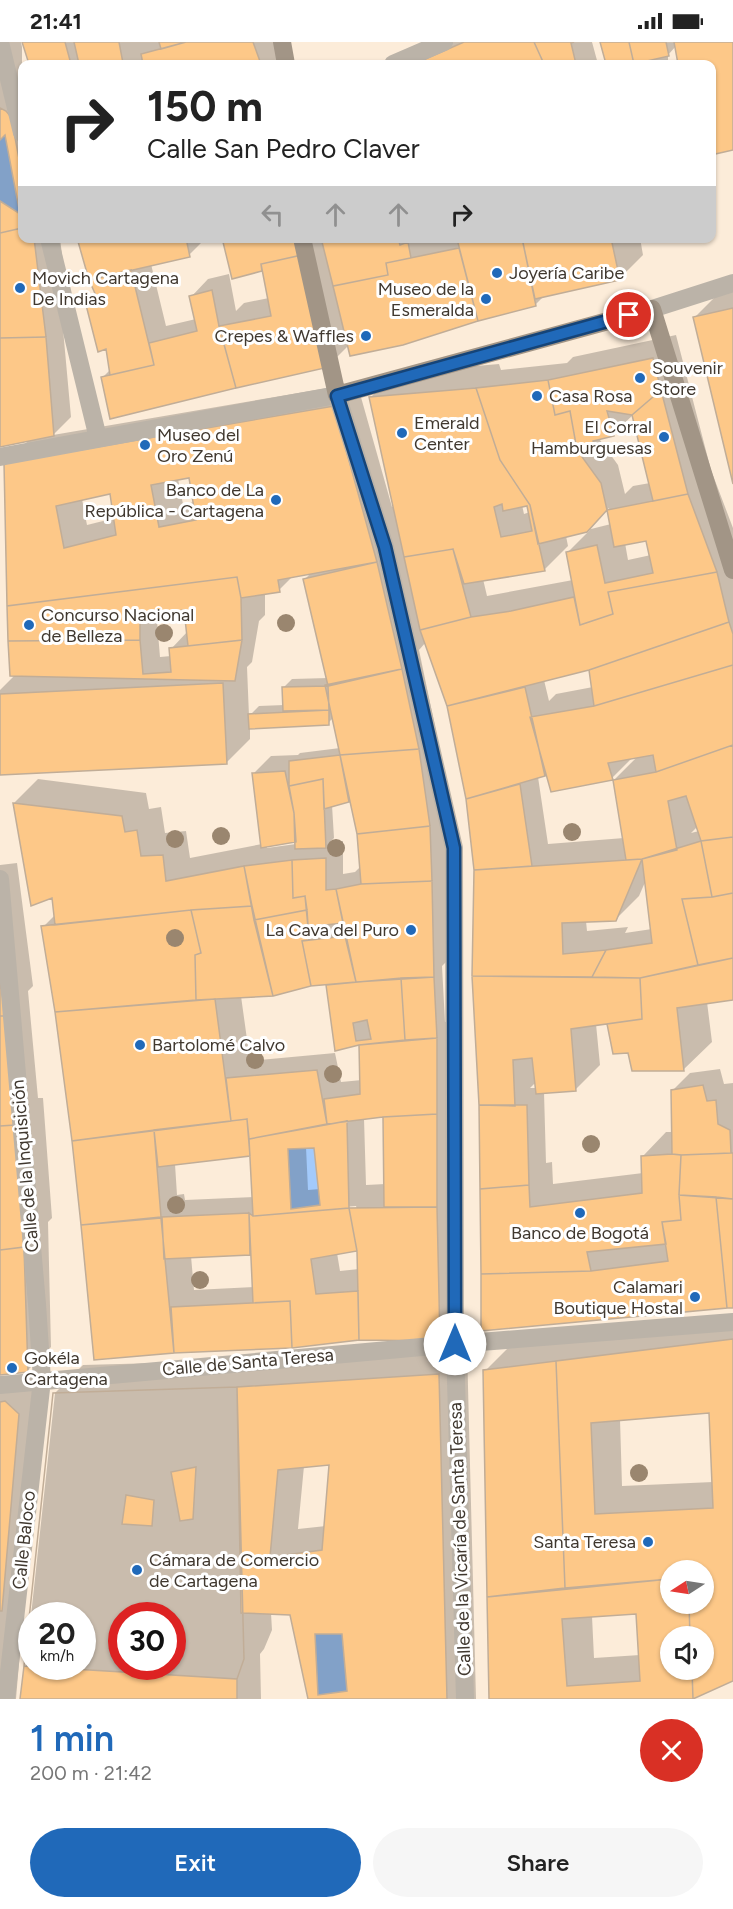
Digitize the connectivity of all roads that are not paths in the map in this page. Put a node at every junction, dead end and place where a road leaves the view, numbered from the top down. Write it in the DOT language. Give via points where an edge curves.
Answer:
graph roads {
  1 [pos="0,42"];
  2 [pos="282,42"];
  3 [pos="444,42"];
  4 [pos="285,60"];
  5 [pos="402,60"];
  6 [pos="18,116"];
  7 [pos="49,243"];
  8 [pos="303,243"];
  9 [pos="733,283"];
  10 [pos="652,309"];
  11 [pos="337,396"];
  12 [pos="98,438"];
  13 [pos="0,457"];
  14 [pos="733,570"];
  15 [pos="0,879"];
  16 [pos="733,1322"];
  17 [pos="455,1344"];
  18 [pos="42,1380"];
  19 [pos="0,1385"];
  20 [pos="6,1699"];
  21 [pos="465,1699"];
  1 -- 6 [label="street"];
  2 -- 4 [label="street"];
  3 -- 5 [label="street"];
  7 -- 12 [label="street"];
  8 -- 11 [label="street"];
  9 -- 10 [label="street"];
  10 -- 11 [label="street"];
  10 -- 14 [label="street"];
  11 -- 12 [label="street"];
  11 -- 17 [label="street, Calle de la Vicaría de Santa Teresa" via="385,547 454,848"];
  12 -- 13 [label="street"];
  15 -- 18 [label="street, Calle de la Inquisición"];
  16 -- 17 [label="street, Calle de Santa Teresa"];
  17 -- 18 [label="street, Calle de Santa Teresa"];
  17 -- 21 [label="street, Calle de la Vicaría de Santa Teresa"];
  18 -- 19 [label="street, Calle de Santa Teresa"];
  18 -- 20 [label="street, Calle Baloco"];
}
